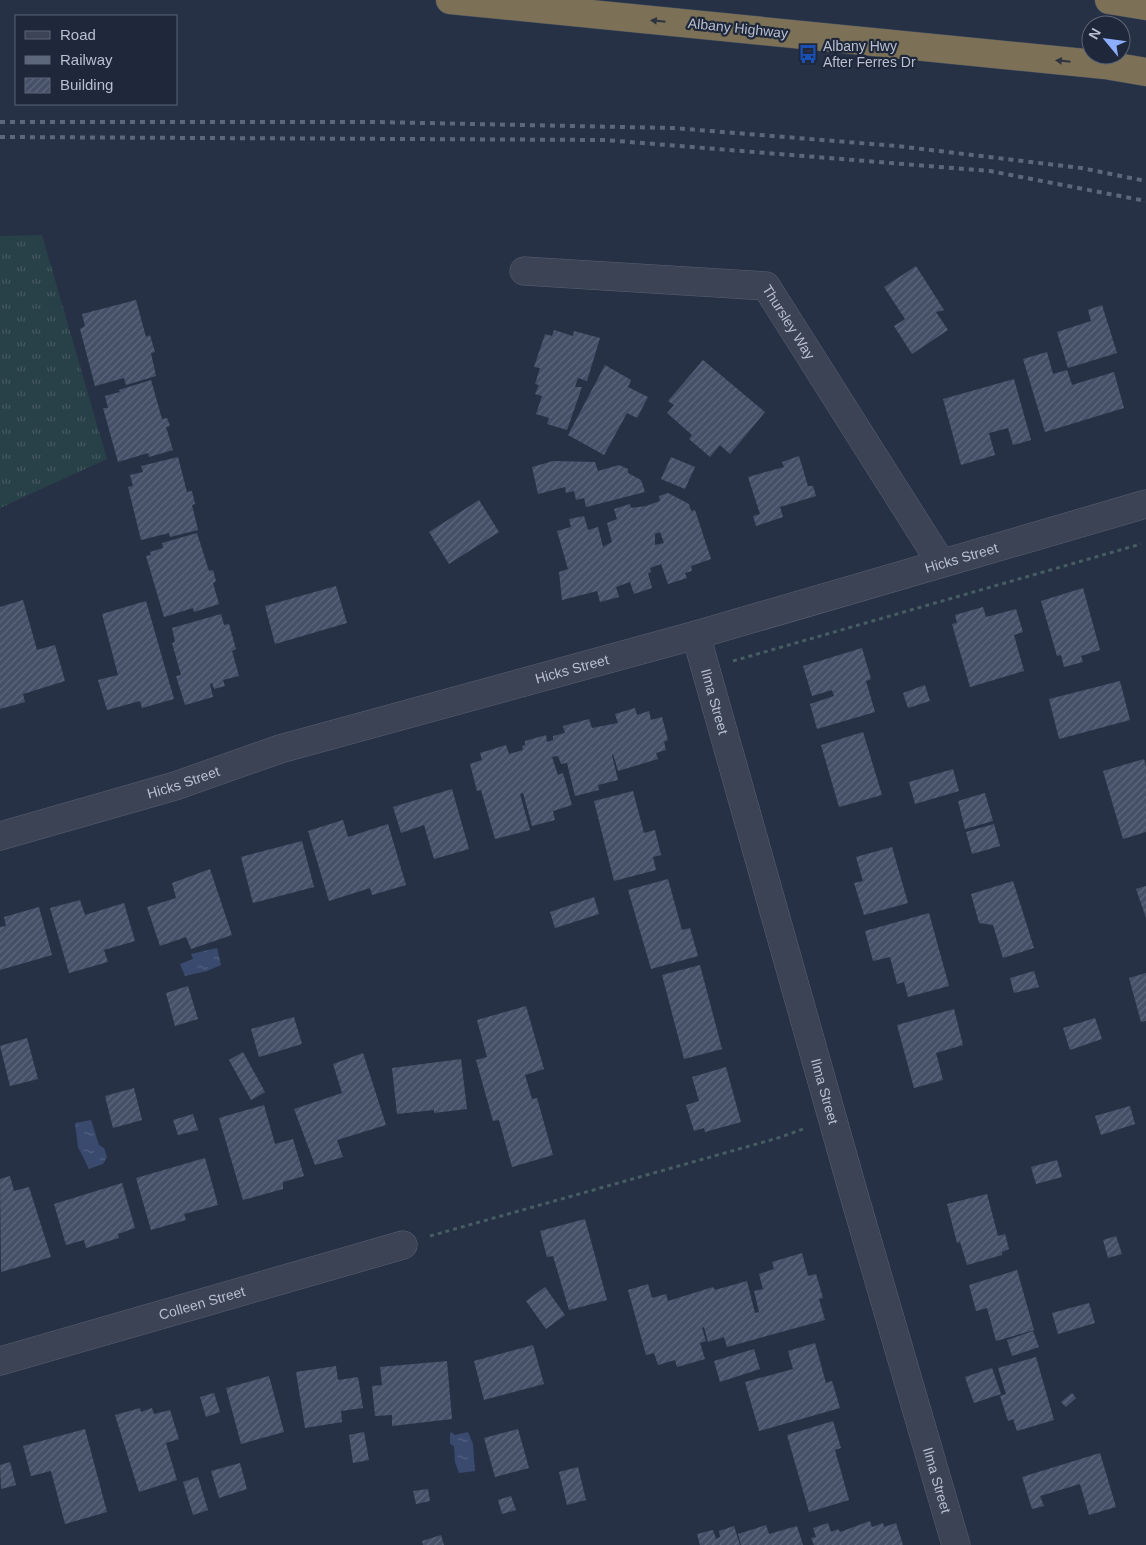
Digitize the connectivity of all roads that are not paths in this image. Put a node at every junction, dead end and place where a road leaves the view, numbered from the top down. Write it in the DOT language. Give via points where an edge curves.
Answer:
graph roads {
  1 [pos="450,0"];
  2 [pos="1109,0"];
  3 [pos="1146,6"];
  4 [pos="1146,72"];
  5 [pos="524,271"];
  6 [pos="1146,504"];
  7 [pos="940,563"];
  8 [pos="696,635"];
  9 [pos="0,836"];
  10 [pos="403,1245"];
  11 [pos="0,1361"];
  12 [pos="956,1545"];
  4 -- 1 [label="highway, Albany Highway, one-way" via="1105,65"];
  2 -- 3 [label="highway"];
  5 -- 7 [label="street, Thursley Way" via="766,286"];
  6 -- 7 [label="street, Hicks Street"];
  7 -- 8 [label="street, Hicks Street"];
  8 -- 9 [label="street, Hicks Street" via="280,749 176,786"];
  8 -- 12 [label="street, Ilma Street"];
  10 -- 11 [label="street, Colleen Street"];
}
